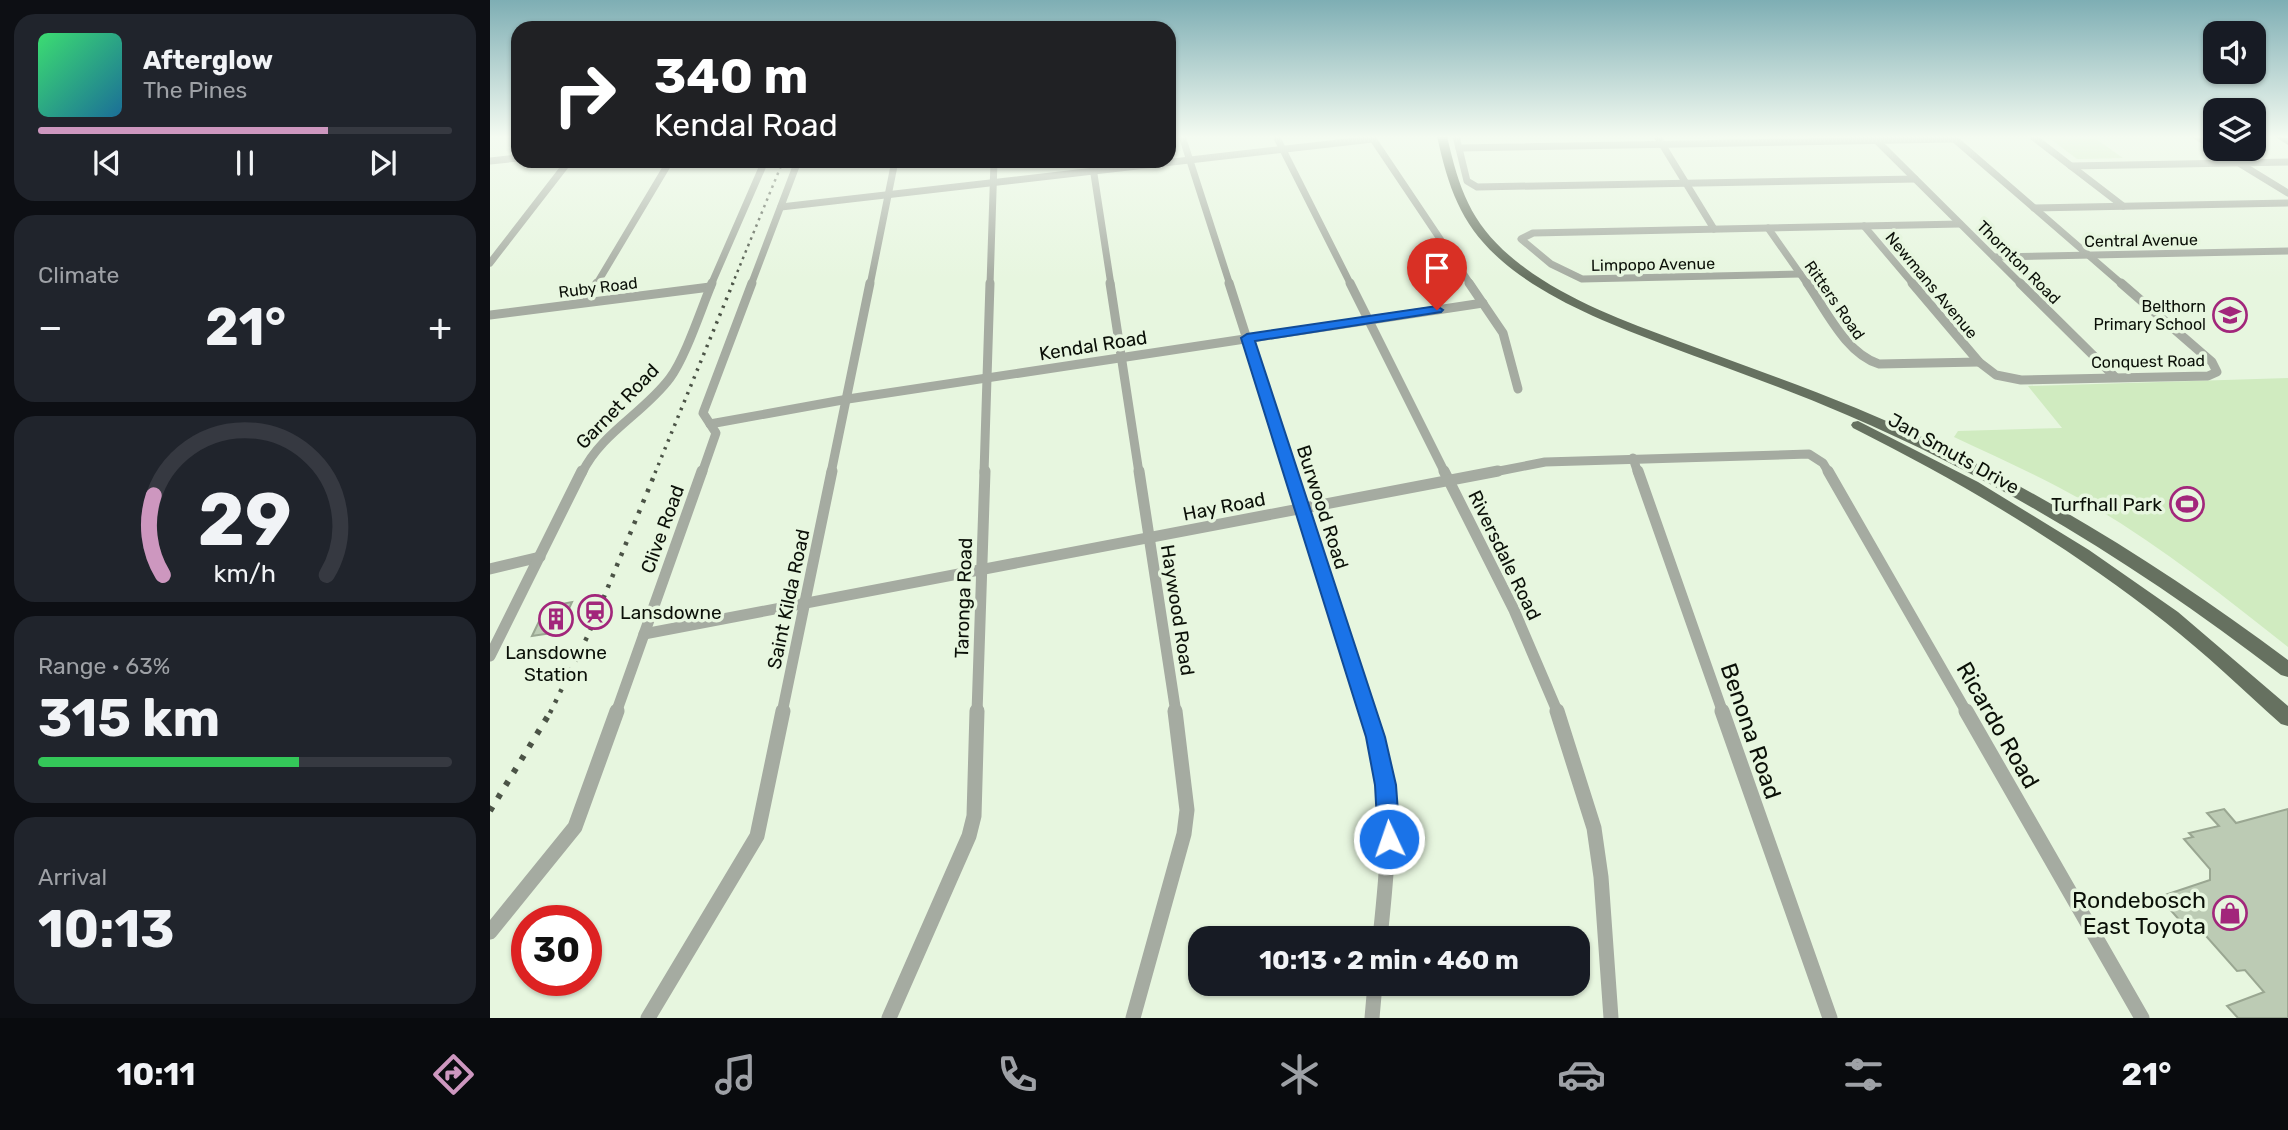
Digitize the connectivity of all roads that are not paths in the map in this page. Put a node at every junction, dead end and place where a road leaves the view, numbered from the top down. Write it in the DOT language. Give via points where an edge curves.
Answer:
graph roads {
  1 [pos="994,183"];
  2 [pos="1686,183"];
  3 [pos="552,184"];
  4 [pos="657,184"];
  5 [pos="755,184"];
  6 [pos="790,184"];
  7 [pos="890,184"];
  8 [pos="990,184"];
  9 [pos="1096,184"];
  10 [pos="1198,184"];
  11 [pos="1300,184"];
  12 [pos="1403,184"];
  13 [pos="1455,184"];
  14 [pos="1470,184"];
  15 [pos="1650,184"];
  16 [pos="1920,184"];
  17 [pos="2005,184"];
  18 [pos="2094,184"];
  19 [pos="2272,184"];
  20 [pos="2288,193"];
  21 [pos="888,195"];
  22 [pos="2288,203"];
  23 [pos="2123,206"];
  24 [pos="781,207"];
  25 [pos="2034,208"];
  26 [pos="1961,224"];
  27 [pos="1864,226"];
  28 [pos="1768,228"];
  29 [pos="1714,229"];
  30 [pos="2286,252"];
  31 [pos="2088,254"];
  32 [pos="1994,257"];
  33 [pos="490,263"];
  34 [pos="1800,274"];
  35 [pos="710,287"];
  36 [pos="586,302"];
  37 [pos="1483,303"];
  38 [pos="490,315"];
  39 [pos="1368,320"];
  40 [pos="1247,338"];
  41 [pos="1123,358"];
  42 [pos="1713,359"];
  43 [pos="1979,362"];
  44 [pos="2115,377"];
  45 [pos="987,379"];
  46 [pos="1518,389"];
  47 [pos="848,399"];
  48 [pos="710,424"];
  49 [pos="1815,456"];
  50 [pos="1633,458"];
  51 [pos="1450,481"];
  52 [pos="1302,509"];
  53 [pos="1150,537"];
  54 [pos="540,557"];
  55 [pos="490,569"];
  56 [pos="982,570"];
  57 [pos="805,603"];
  58 [pos="644,634"];
  59 [pos="490,656"];
  60 [pos="2288,670"];
  61 [pos="2288,718"];
  62 [pos="1381,926"];
  63 [pos="490,932"];
  64 [pos="1375,996"];
  65 [pos="648,1018"];
  66 [pos="889,1018"];
  67 [pos="1133,1018"];
  68 [pos="1372,1018"];
  69 [pos="1611,1018"];
  70 [pos="1830,1018"];
  71 [pos="2142,1018"];
  1 -- 45 [label="street, Taronga Road"];
  2 -- 29 [label="street"];
  3 -- 33 [label="street"];
  4 -- 36 [label="street"];
  5 -- 35 [label="street, Garnet Road"];
  6 -- 24 [label="street, Clive Road"];
  7 -- 21 [label="street, Saint Kilda Road"];
  8 -- 21 [label="street"];
  9 -- 41 [label="street, Haywood Road"];
  10 -- 40 [label="street, Burwood Road"];
  11 -- 39 [label="street, Riversdale Road"];
  12 -- 37 [label="street"];
  13 -- 42 [label="main road, Jan Smuts Drive" via="1461,207 1482,236 1546,286 1603,316"];
  14 -- 15 [label="street"];
  16 -- 26 [label="street, Thornton Road"];
  17 -- 25 [label="street, Conquest Road"];
  18 -- 23 [label="street"];
  19 -- 20 [label="street"];
  21 -- 24 [label="street"];
  21 -- 47 [label="street, Saint Kilda Road"];
  22 -- 23 [label="street"];
  23 -- 25 [label="street"];
  24 -- 48 [label="street, Clive Road" via="703,413"];
  25 -- 31 [label="street, Conquest Road"];
  26 -- 27 [label="street"];
  26 -- 32 [label="street, Thornton Road"];
  27 -- 28 [label="street"];
  27 -- 43 [label="street, Newmans Avenue"];
  28 -- 29 [label="street"];
  28 -- 34 [label="street, Ritters Road"];
  29 -- 34 [label="street, Limpopo Avenue" via="1521,237 1525,246 1550,264 1582,279"];
  30 -- 31 [label="street, Central Avenue"];
  31 -- 32 [label="street, Central Avenue"];
  31 -- 44 [label="street, Conquest Road" via="2218,369 2208,376"];
  32 -- 44 [label="street, Thornton Road"];
  34 -- 43 [label="street, Ritters Road" via="1866,360 1884,364"];
  35 -- 36 [label="street, Ruby Road"];
  35 -- 54 [label="street, Garnet Road" via="672,376 592,452"];
  36 -- 38 [label="street, Ruby Road"];
  37 -- 39 [label="street, Kendal Road"];
  37 -- 46 [label="street" via="1507,340"];
  39 -- 40 [label="street, Kendal Road"];
  39 -- 51 [label="street, Riversdale Road"];
  40 -- 41 [label="street, Kendal Road"];
  40 -- 52 [label="street, Burwood Road"];
  41 -- 45 [label="street, Kendal Road"];
  41 -- 53 [label="street, Haywood Road"];
  42 -- 60 [label="main road, Jan Smuts Drive" via="1864,416 2011,485 2154,572"];
  42 -- 61 [label="main road, Jan Smuts Drive" via="1906,449 2029,519 2156,605"];
  43 -- 44 [label="street, Conquest Road" via="2008,379"];
  45 -- 47 [label="street, Kendal Road"];
  45 -- 56 [label="street, Taronga Road"];
  47 -- 48 [label="street, Kendal Road"];
  47 -- 57 [label="street, Saint Kilda Road"];
  48 -- 58 [label="street, Clive Road" via="716,433"];
  49 -- 50 [label="street, Hay Road"];
  49 -- 71 [label="street, Ricardo Road"];
  50 -- 51 [label="street, Hay Road" via="1545,462"];
  50 -- 70 [label="street, Benona Road"];
  51 -- 52 [label="street, Hay Road"];
  51 -- 69 [label="street, Riversdale Road" via="1543,672 1583,788 1601,877"];
  52 -- 53 [label="street, Hay Road"];
  52 -- 62 [label="street, Burwood Road" via="1382,762 1390,820"];
  53 -- 56 [label="street, Hay Road"];
  53 -- 67 [label="street, Haywood Road" via="1187,810"];
  54 -- 55 [label="street"];
  54 -- 59 [label="street, Garnet Road"];
  56 -- 57 [label="street, Hay Road"];
  56 -- 66 [label="street, Taronga Road" via="973,823"];
  57 -- 58 [label="street, Hay Road"];
  57 -- 65 [label="street, Saint Kilda Road" via="755,842"];
  58 -- 63 [label="street, Clive Road" via="572,833"];
  64 -- 68 [label="street"];
}
